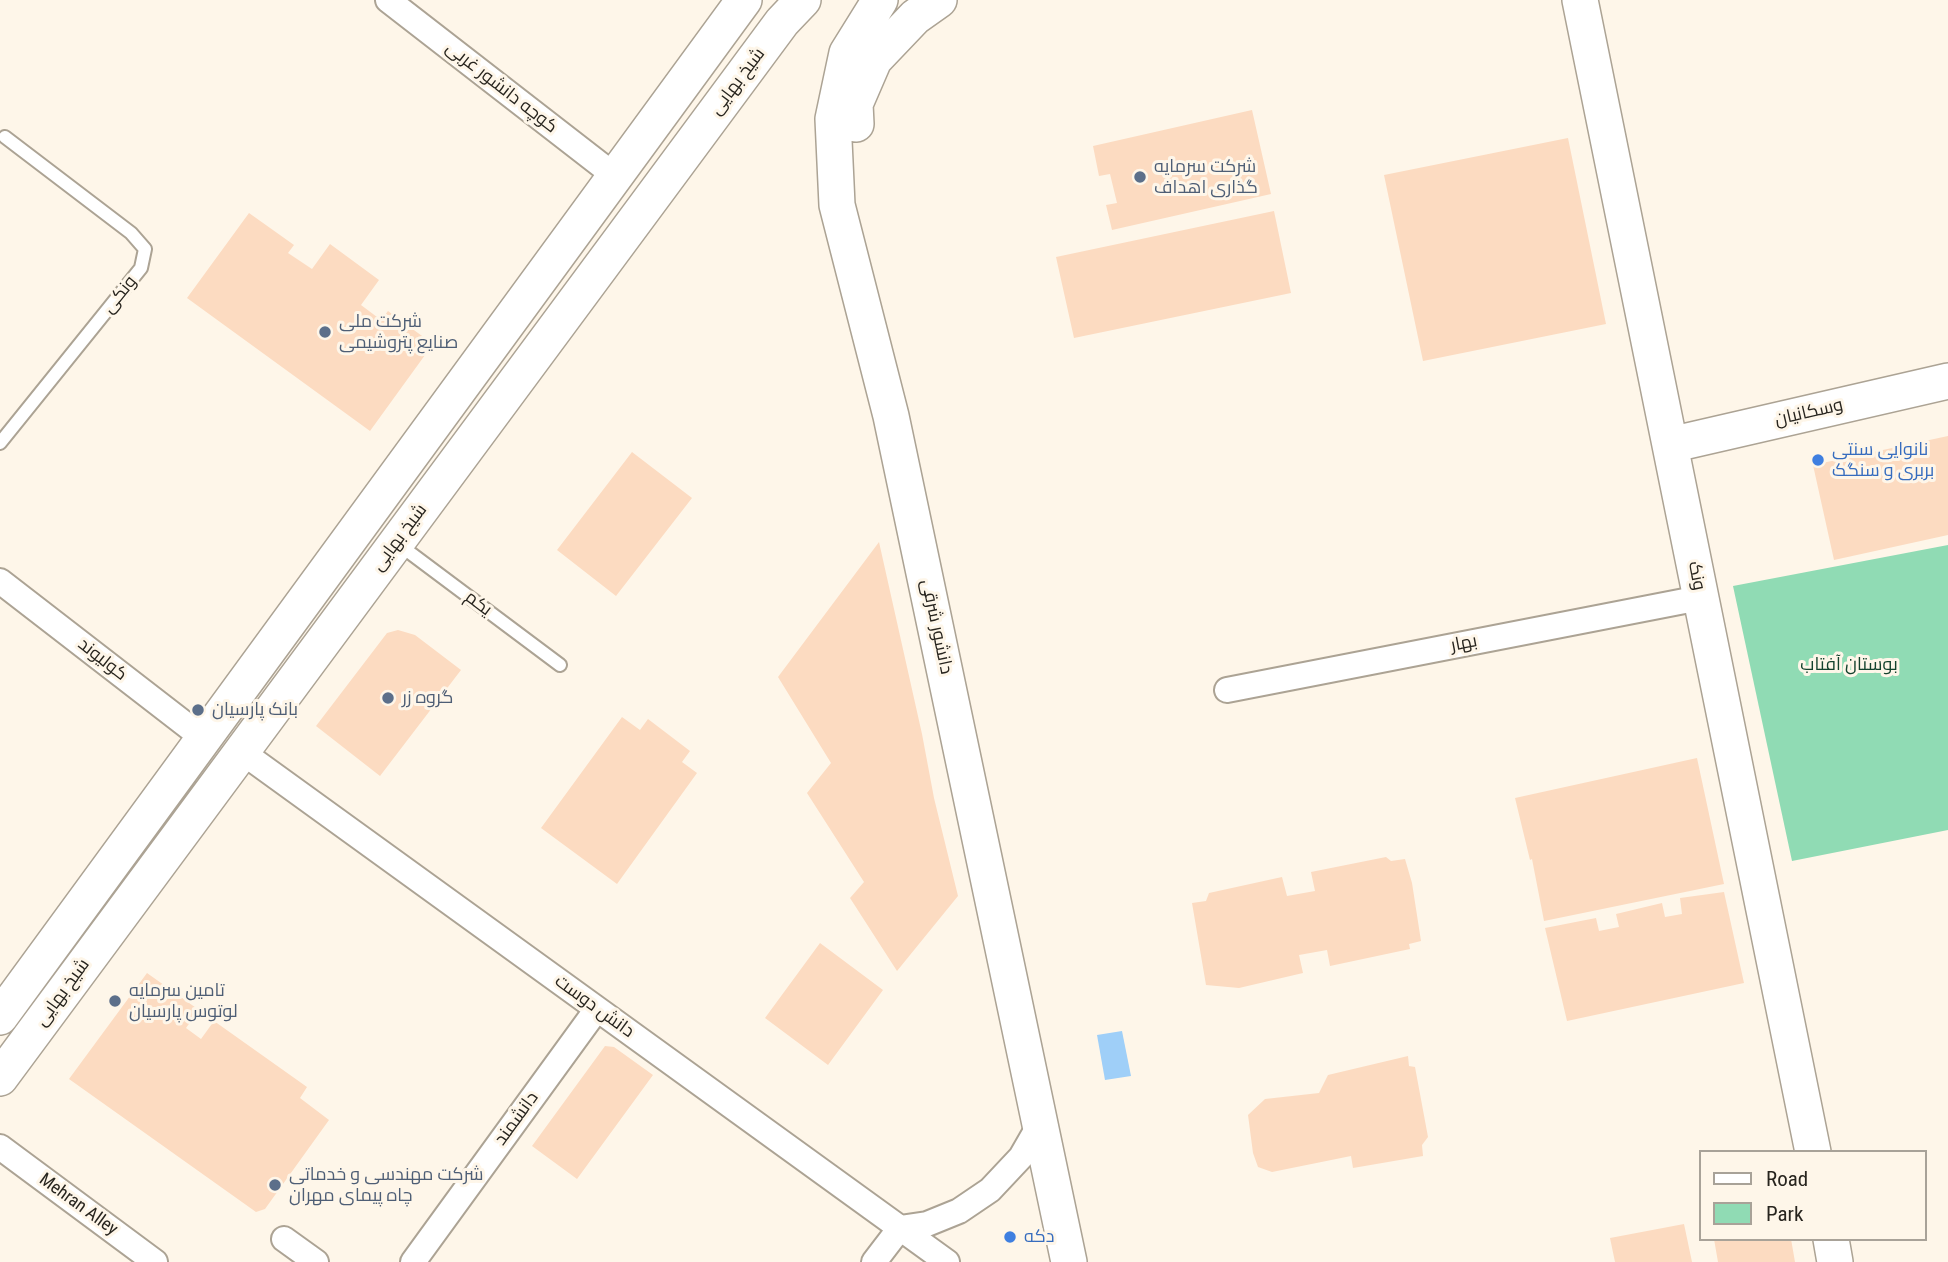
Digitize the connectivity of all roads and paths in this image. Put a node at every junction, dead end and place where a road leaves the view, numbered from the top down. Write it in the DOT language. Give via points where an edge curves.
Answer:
graph roads {
  1 [pos="744,0"];
  2 [pos="803,0"];
  3 [pos="880,0"];
  4 [pos="939,0"];
  5 [pos="1580,0"];
  6 [pos="395,2"];
  7 [pos="5,136"];
  8 [pos="615,176"];
  9 [pos="1948,381"];
  10 [pos="891,416"];
  11 [pos="0,443"];
  12 [pos="1671,445"];
  13 [pos="396,543"];
  14 [pos="0,581"];
  15 [pos="1700,598"];
  16 [pos="560,665"];
  17 [pos="1227,690"];
  18 [pos="203,738"];
  19 [pos="242,752"];
  20 [pos="77,911"];
  21 [pos="108,932"];
  22 [pos="597,1009"];
  23 [pos="1,1013"];
  24 [pos="0,1078"];
  25 [pos="1040,1124"];
  26 [pos="0,1147"];
  27 [pos="1813,1150"];
  28 [pos="900,1228"];
  29 [pos="284,1239"];
  30 [pos="1830,1241"];
  31 [pos="155,1262"];
  32 [pos="316,1262"];
  33 [pos="413,1262"];
  34 [pos="874,1262"];
  35 [pos="947,1262"];
  36 [pos="1069,1262"];
  37 [pos="1835,1262"];
  1 -- 8 [label="main road, شیخ بهایی"];
  2 -- 13 [label="main road, شیخ بهایی" via="782,22"];
  3 -- 10 [label="main road, دانشور شرقی" via="847,53 833,119 837,205"];
  4 -- 10 [label="main road" via="915,17 874,60 855,104 858,204 897,359"];
  5 -- 12 [label="main road, ونک"];
  6 -- 8 [label="street, کوچه دانشور غربی"];
  7 -- 11 [label="lane, ونکی" via="131,233 145,249 141,268"];
  8 -- 18 [label="main road, شیخ بهایی"];
  9 -- 12 [label="main road, وسکانیان"];
  10 -- 25 [label="main road, دانشور شرقی"];
  12 -- 15 [label="main road, ونک"];
  13 -- 16 [label="lane, یکم"];
  13 -- 19 [label="main road, شیخ بهایی"];
  14 -- 18 [label="street, کولیوند"];
  15 -- 17 [label="street, بهار"];
  15 -- 27 [label="main road, ونک"];
  18 -- 20 [label="main road, شیخ بهایی"];
  19 -- 21 [label="main road, شیخ بهایی"];
  19 -- 22 [label="street, دانش دوست"];
  20 -- 21 [label="main road"];
  20 -- 23 [label="main road, شیخ بهایی"];
  21 -- 24 [label="main road, شیخ بهایی"];
  22 -- 28 [label="street, دانش دوست"];
  22 -- 33 [label="street, دانشمند"];
  25 -- 28 [label="street" via="1021,1157 990,1190 960,1212"];
  25 -- 36 [label="main road, دانشور شرقی"];
  26 -- 31 [label="street, Mehran Alley"];
  28 -- 34 [label="street"];
  28 -- 35 [label="street, دانش دوست"];
  29 -- 32 [label="street"];
  30 -- 37 [label="main road"];
}
